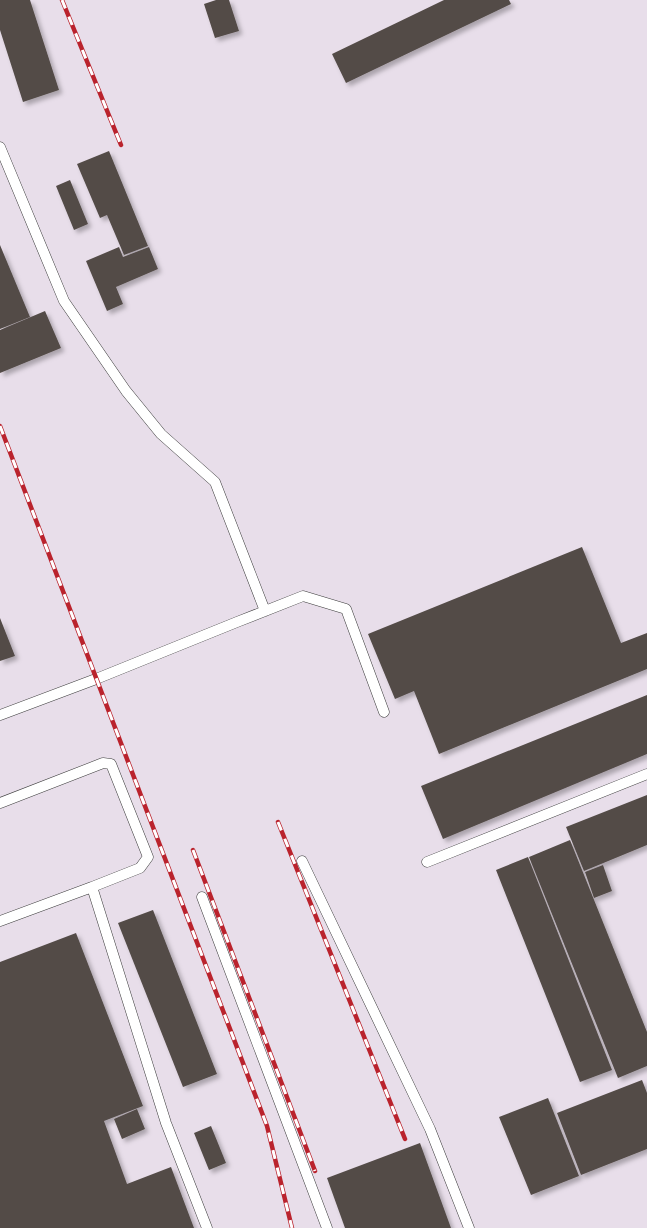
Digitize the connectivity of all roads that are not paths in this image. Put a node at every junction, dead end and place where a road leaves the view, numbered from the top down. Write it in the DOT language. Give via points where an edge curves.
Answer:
graph roads {
  1 [pos="0,147"];
  2 [pos="265,611"];
  3 [pos="384,712"];
  4 [pos="0,715"];
  5 [pos="647,774"];
  6 [pos="0,803"];
  7 [pos="302,862"];
  8 [pos="427,862"];
  9 [pos="92,887"];
  10 [pos="202,897"];
  11 [pos="0,921"];
  12 [pos="207,1228"];
  13 [pos="327,1228"];
  14 [pos="469,1228"];
  1 -- 2 [label="lane" via="64,301 126,391 161,434 215,482"];
  2 -- 3 [label="lane" via="304,596 346,609"];
  2 -- 4 [label="lane"];
  5 -- 8 [label="lane"];
  6 -- 9 [label="lane" via="104,763 111,764 148,857 140,868"];
  7 -- 14 [label="lane" via="430,1129"];
  9 -- 11 [label="lane"];
  9 -- 12 [label="lane" via="166,1123"];
  10 -- 13 [label="lane"];
}
